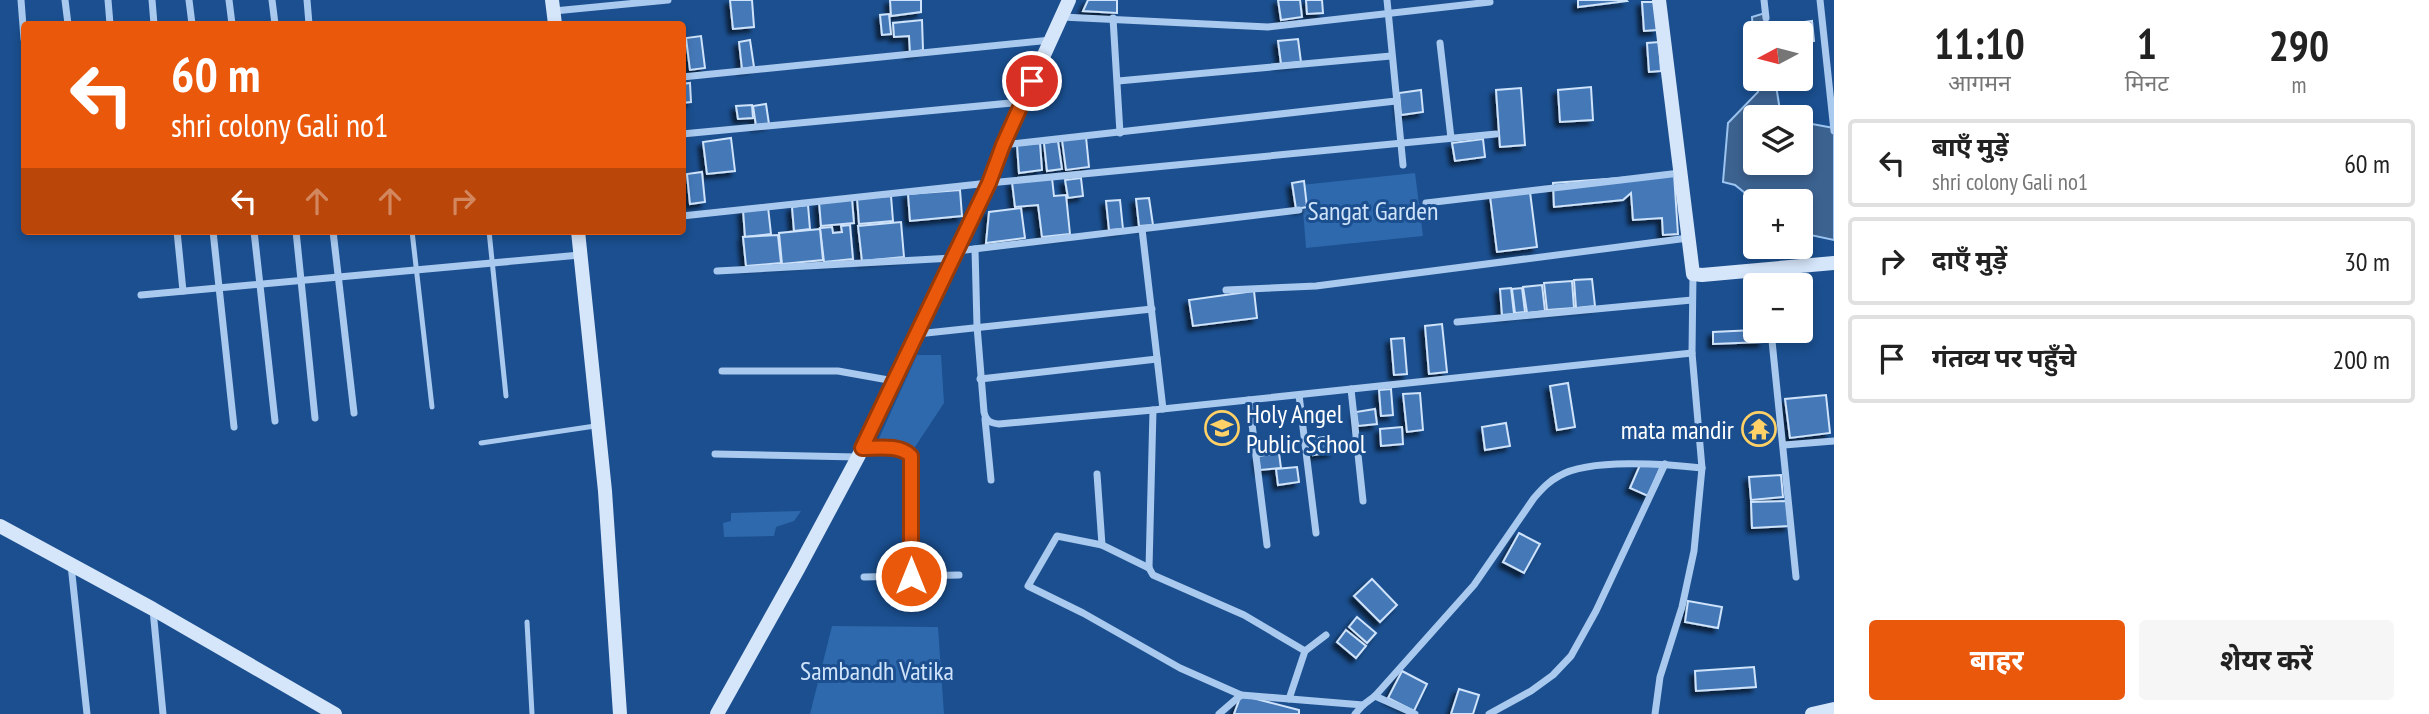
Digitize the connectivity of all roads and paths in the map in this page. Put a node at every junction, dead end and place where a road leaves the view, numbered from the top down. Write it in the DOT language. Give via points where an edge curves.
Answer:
graph roads {
  1 [pos="21,0"];
  2 [pos="65,0"];
  3 [pos="108,0"];
  4 [pos="152,0"];
  5 [pos="190,0"];
  6 [pos="229,0"];
  7 [pos="272,0"];
  8 [pos="306,0"];
  9 [pos="668,0"];
  10 [pos="1069,0"];
  11 [pos="1387,0"];
  12 [pos="1659,0"];
  13 [pos="1764,0"];
  14 [pos="1820,0"];
  15 [pos="1490,2"];
  16 [pos="554,12"];
  17 [pos="1387,13"];
  18 [pos="1062,17"];
  19 [pos="1113,18"];
  20 [pos="1766,18"];
  21 [pos="23,21"];
  22 [pos="68,21"];
  23 [pos="110,21"];
  24 [pos="154,21"];
  25 [pos="192,21"];
  26 [pos="232,21"];
  27 [pos="275,21"];
  28 [pos="309,21"];
  29 [pos="1051,40"];
  30 [pos="1440,43"];
  31 [pos="1391,56"];
  32 [pos="686,77"];
  33 [pos="1118,81"];
  34 [pos="1395,101"];
  35 [pos="1023,102"];
  36 [pos="1833,131"];
  37 [pos="1119,132"];
  38 [pos="686,134"];
  39 [pos="1496,134"];
  40 [pos="1451,138"];
  41 [pos="1400,142"];
  42 [pos="1003,145"];
  43 [pos="1403,165"];
  44 [pos="1680,173"];
  45 [pos="989,183"];
  46 [pos="1426,202"];
  47 [pos="1299,210"];
  48 [pos="686,216"];
  49 [pos="1142,229"];
  50 [pos="177,235"];
  51 [pos="213,235"];
  52 [pos="254,235"];
  53 [pos="296,235"];
  54 [pos="333,235"];
  55 [pos="412,235"];
  56 [pos="489,235"];
  57 [pos="578,235"];
  58 [pos="1688,238"];
  59 [pos="975,249"];
  60 [pos="581,255"];
  61 [pos="955,255"];
  62 [pos="492,263"];
  63 [pos="1834,263"];
  64 [pos="416,270"];
  65 [pos="1763,270"];
  66 [pos="717,271"];
  67 [pos="1763,273"];
  68 [pos="1693,274"];
  69 [pos="338,277"];
  70 [pos="301,281"];
  71 [pos="260,284"];
  72 [pos="219,288"];
  73 [pos="1226,290"];
  74 [pos="183,291"];
  75 [pos="141,295"];
  76 [pos="1692,300"];
  77 [pos="1152,309"];
  78 [pos="1457,322"];
  79 [pos="977,326"];
  80 [pos="917,334"];
  81 [pos="1771,343"];
  82 [pos="1692,353"];
  83 [pos="1157,359"];
  84 [pos="722,371"];
  85 [pos="980,379"];
  86 [pos="894,381"];
  87 [pos="1351,389"];
  88 [pos="1299,395"];
  89 [pos="506,396"];
  90 [pos="1249,400"];
  91 [pos="432,407"];
  92 [pos="1163,409"];
  93 [pos="1153,410"];
  94 [pos="354,413"];
  95 [pos="315,418"];
  96 [pos="985,418"];
  97 [pos="275,421"];
  98 [pos="598,425"];
  99 [pos="234,427"];
  100 [pos="1834,441"];
  101 [pos="481,443"];
  102 [pos="1784,445"];
  103 [pos="860,452"];
  104 [pos="715,454"];
  105 [pos="1665,464"];
  106 [pos="1702,468"];
  107 [pos="1097,474"];
  108 [pos="991,480"];
  109 [pos="1363,501"];
  110 [pos="0,526"];
  111 [pos="1316,533"];
  112 [pos="1102,545"];
  113 [pos="1267,545"];
  114 [pos="71,565"];
  115 [pos="1149,568"];
  116 [pos="959,575"];
  117 [pos="911,576"];
  118 [pos="864,577"];
  119 [pos="1796,577"];
  120 [pos="153,609"];
  121 [pos="527,622"];
  122 [pos="1325,635"];
  123 [pos="1305,651"];
  124 [pos="1241,695"];
  125 [pos="1375,696"];
  126 [pos="1289,699"];
  127 [pos="1363,705"];
  128 [pos="1834,709"];
  129 [pos="87,714"];
  130 [pos="163,714"];
  131 [pos="335,714"];
  132 [pos="533,714"];
  133 [pos="620,714"];
  134 [pos="717,714"];
  135 [pos="1219,714"];
  136 [pos="1355,714"];
  137 [pos="1415,714"];
  138 [pos="1489,714"];
  139 [pos="1655,714"];
  140 [pos="1812,714"];
  1 -- 21 [label="street"];
  2 -- 22 [label="street"];
  3 -- 23 [label="street"];
  4 -- 24 [label="street"];
  5 -- 25 [label="street"];
  6 -- 26 [label="street"];
  7 -- 27 [label="street"];
  8 -- 28 [label="street"];
  9 -- 16 [label="street"];
  10 -- 18 [label="street"];
  11 -- 17 [label="street"];
  12 -- 44 [label="street"];
  13 -- 20 [label="street"];
  14 -- 36 [label="street"];
  15 -- 17 [label="street"];
  17 -- 19 [label="street" via="1268,27"];
  17 -- 31 [label="street"];
  18 -- 19 [label="street"];
  18 -- 29 [label="street"];
  19 -- 33 [label="street"];
  29 -- 32 [label="street"];
  29 -- 35 [label="street"];
  30 -- 40 [label="street"];
  31 -- 33 [label="street"];
  31 -- 34 [label="street"];
  33 -- 37 [label="street"];
  34 -- 37 [label="street"];
  34 -- 41 [label="street"];
  35 -- 38 [label="street"];
  35 -- 42 [label="street"];
  37 -- 42 [label="street"];
  39 -- 40 [label="street"];
  40 -- 41 [label="street"];
  41 -- 43 [label="street"];
  41 -- 45 [label="street"];
  42 -- 45 [label="street"];
  44 -- 46 [label="street"];
  44 -- 58 [label="street"];
  45 -- 48 [label="street"];
  45 -- 61 [label="street"];
  47 -- 49 [label="street"];
  49 -- 59 [label="street"];
  49 -- 77 [label="street"];
  50 -- 74 [label="street"];
  51 -- 72 [label="street"];
  52 -- 71 [label="street"];
  53 -- 70 [label="street"];
  54 -- 69 [label="street"];
  55 -- 64 [label="lane"];
  56 -- 62 [label="lane"];
  57 -- 60 [label="street"];
  58 -- 68 [label="street"];
  58 -- 73 [label="street" via="1316,286"];
  59 -- 61 [label="street"];
  59 -- 79 [label="street"];
  60 -- 62 [label="street"];
  60 -- 98 [label="street"];
  61 -- 66 [label="street"];
  61 -- 80 [label="street"];
  62 -- 64 [label="street"];
  62 -- 89 [label="lane"];
  63 -- 65 [label="street"];
  64 -- 69 [label="street"];
  64 -- 91 [label="lane"];
  65 -- 67 [label="street"];
  65 -- 68 [label="street"];
  68 -- 76 [label="street"];
  69 -- 70 [label="street"];
  69 -- 94 [label="street"];
  70 -- 71 [label="street"];
  70 -- 95 [label="street"];
  71 -- 72 [label="street"];
  71 -- 97 [label="street"];
  72 -- 74 [label="street"];
  72 -- 99 [label="street"];
  74 -- 75 [label="street"];
  76 -- 78 [label="street"];
  76 -- 82 [label="street"];
  77 -- 79 [label="street"];
  77 -- 83 [label="street"];
  79 -- 80 [label="street"];
  79 -- 85 [label="street"];
  80 -- 86 [label="street"];
  81 -- 102 [label="street"];
  82 -- 87 [label="street"];
  82 -- 106 [label="street"];
  83 -- 85 [label="street"];
  83 -- 92 [label="street"];
  84 -- 86 [label="street" via="838,371"];
  85 -- 96 [label="street"];
  86 -- 103 [label="street"];
  87 -- 88 [label="street"];
  87 -- 109 [label="street"];
  88 -- 90 [label="street"];
  88 -- 111 [label="street"];
  90 -- 92 [label="street"];
  90 -- 113 [label="street"];
  92 -- 93 [label="street"];
  93 -- 96 [label="street" via="999,424"];
  93 -- 115 [label="street"];
  96 -- 108 [label="street"];
  98 -- 101 [label="lane"];
  98 -- 133 [label="street"];
  100 -- 102 [label="street"];
  102 -- 119 [label="street"];
  103 -- 104 [label="street"];
  103 -- 117 [label="street" via="901,449 911,456"];
  103 -- 134 [label="street"];
  105 -- 106 [label="street"];
  105 -- 125 [label="street" via="1579,469 1561,474 1545,486 1474,585"];
  105 -- 138 [label="street" via="1571,656 1531,691"];
  106 -- 139 [label="street" via="1695,551 1660,677"];
  107 -- 112 [label="street"];
  110 -- 114 [label="street"];
  112 -- 115 [label="street"];
  112 -- 124 [label="street" via="1057,536 1028,586 1180,668"];
  114 -- 120 [label="street"];
  114 -- 129 [label="street"];
  115 -- 123 [label="street" via="1161,580 1244,615"];
  116 -- 117 [label="street"];
  117 -- 118 [label="street"];
  120 -- 130 [label="street"];
  120 -- 131 [label="street"];
  121 -- 132 [label="lane"];
  122 -- 123 [label="street"];
  123 -- 126 [label="street"];
  124 -- 126 [label="street"];
  124 -- 135 [label="street"];
  125 -- 127 [label="street"];
  125 -- 137 [label="street"];
  126 -- 127 [label="street"];
  127 -- 136 [label="street"];
  128 -- 140 [label="street"];
}
